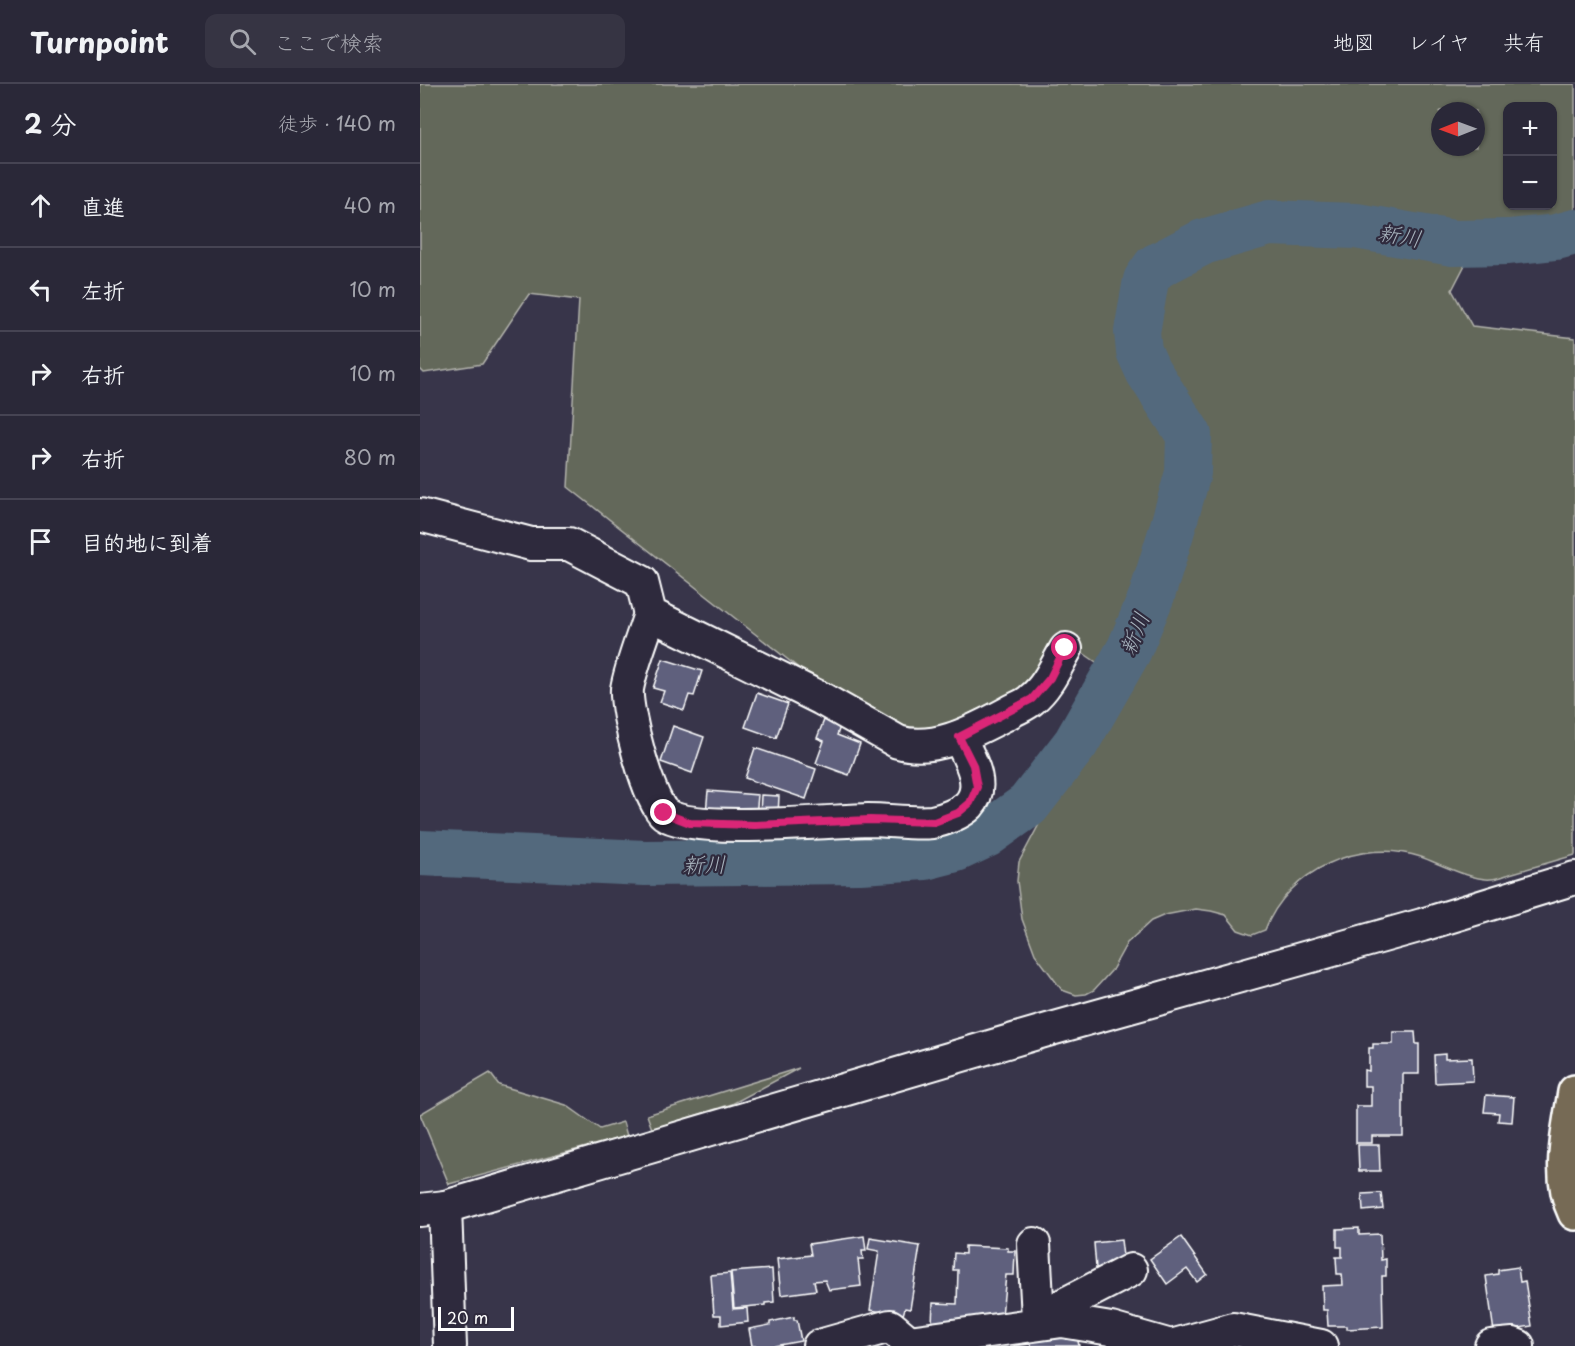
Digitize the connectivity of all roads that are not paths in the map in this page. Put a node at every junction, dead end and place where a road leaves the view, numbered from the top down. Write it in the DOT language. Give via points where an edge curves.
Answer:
graph roads {
  1 [pos="420,515"];
  2 [pos="650,614"];
  3 [pos="1065,648"];
  4 [pos="959,737"];
  5 [pos="1575,879"];
  6 [pos="1575,1092"];
  7 [pos="433,1209"];
  8 [pos="1575,1213"];
  9 [pos="1034,1244"];
  10 [pos="1131,1270"];
  11 [pos="1035,1322"];
  12 [pos="909,1344"];
  13 [pos="450,1346"];
  14 [pos="819,1346"];
  15 [pos="1321,1346"];
  16 [pos="1491,1346"];
  17 [pos="1518,1346"];
  1 -- 2 [label="street" via="531,544 569,544 642,582"];
  2 -- 4 [label="street" via="822,699 898,742 935,742"];
  2 -- 4 [label="street" via="627,688 627,705 648,787 664,813 690,823 934,822 958,813 970,803 977,787 973,765"];
  3 -- 4 [label="street" via="1050,678 1032,699"];
  5 -- 7 [label="street"];
  6 -- 8 [label="main road" via="1565,1161 1568,1197"];
  7 -- 13 [label="street"];
  9 -- 11 [label="street"];
  10 -- 11 [label="street"];
  11 -- 12 [label="street"];
  11 -- 15 [label="street" via="1062,1321 1111,1329 1171,1346 1233,1329"];
  12 -- 14 [label="street" via="890,1326"];
  16 -- 17 [label="street"];
}
